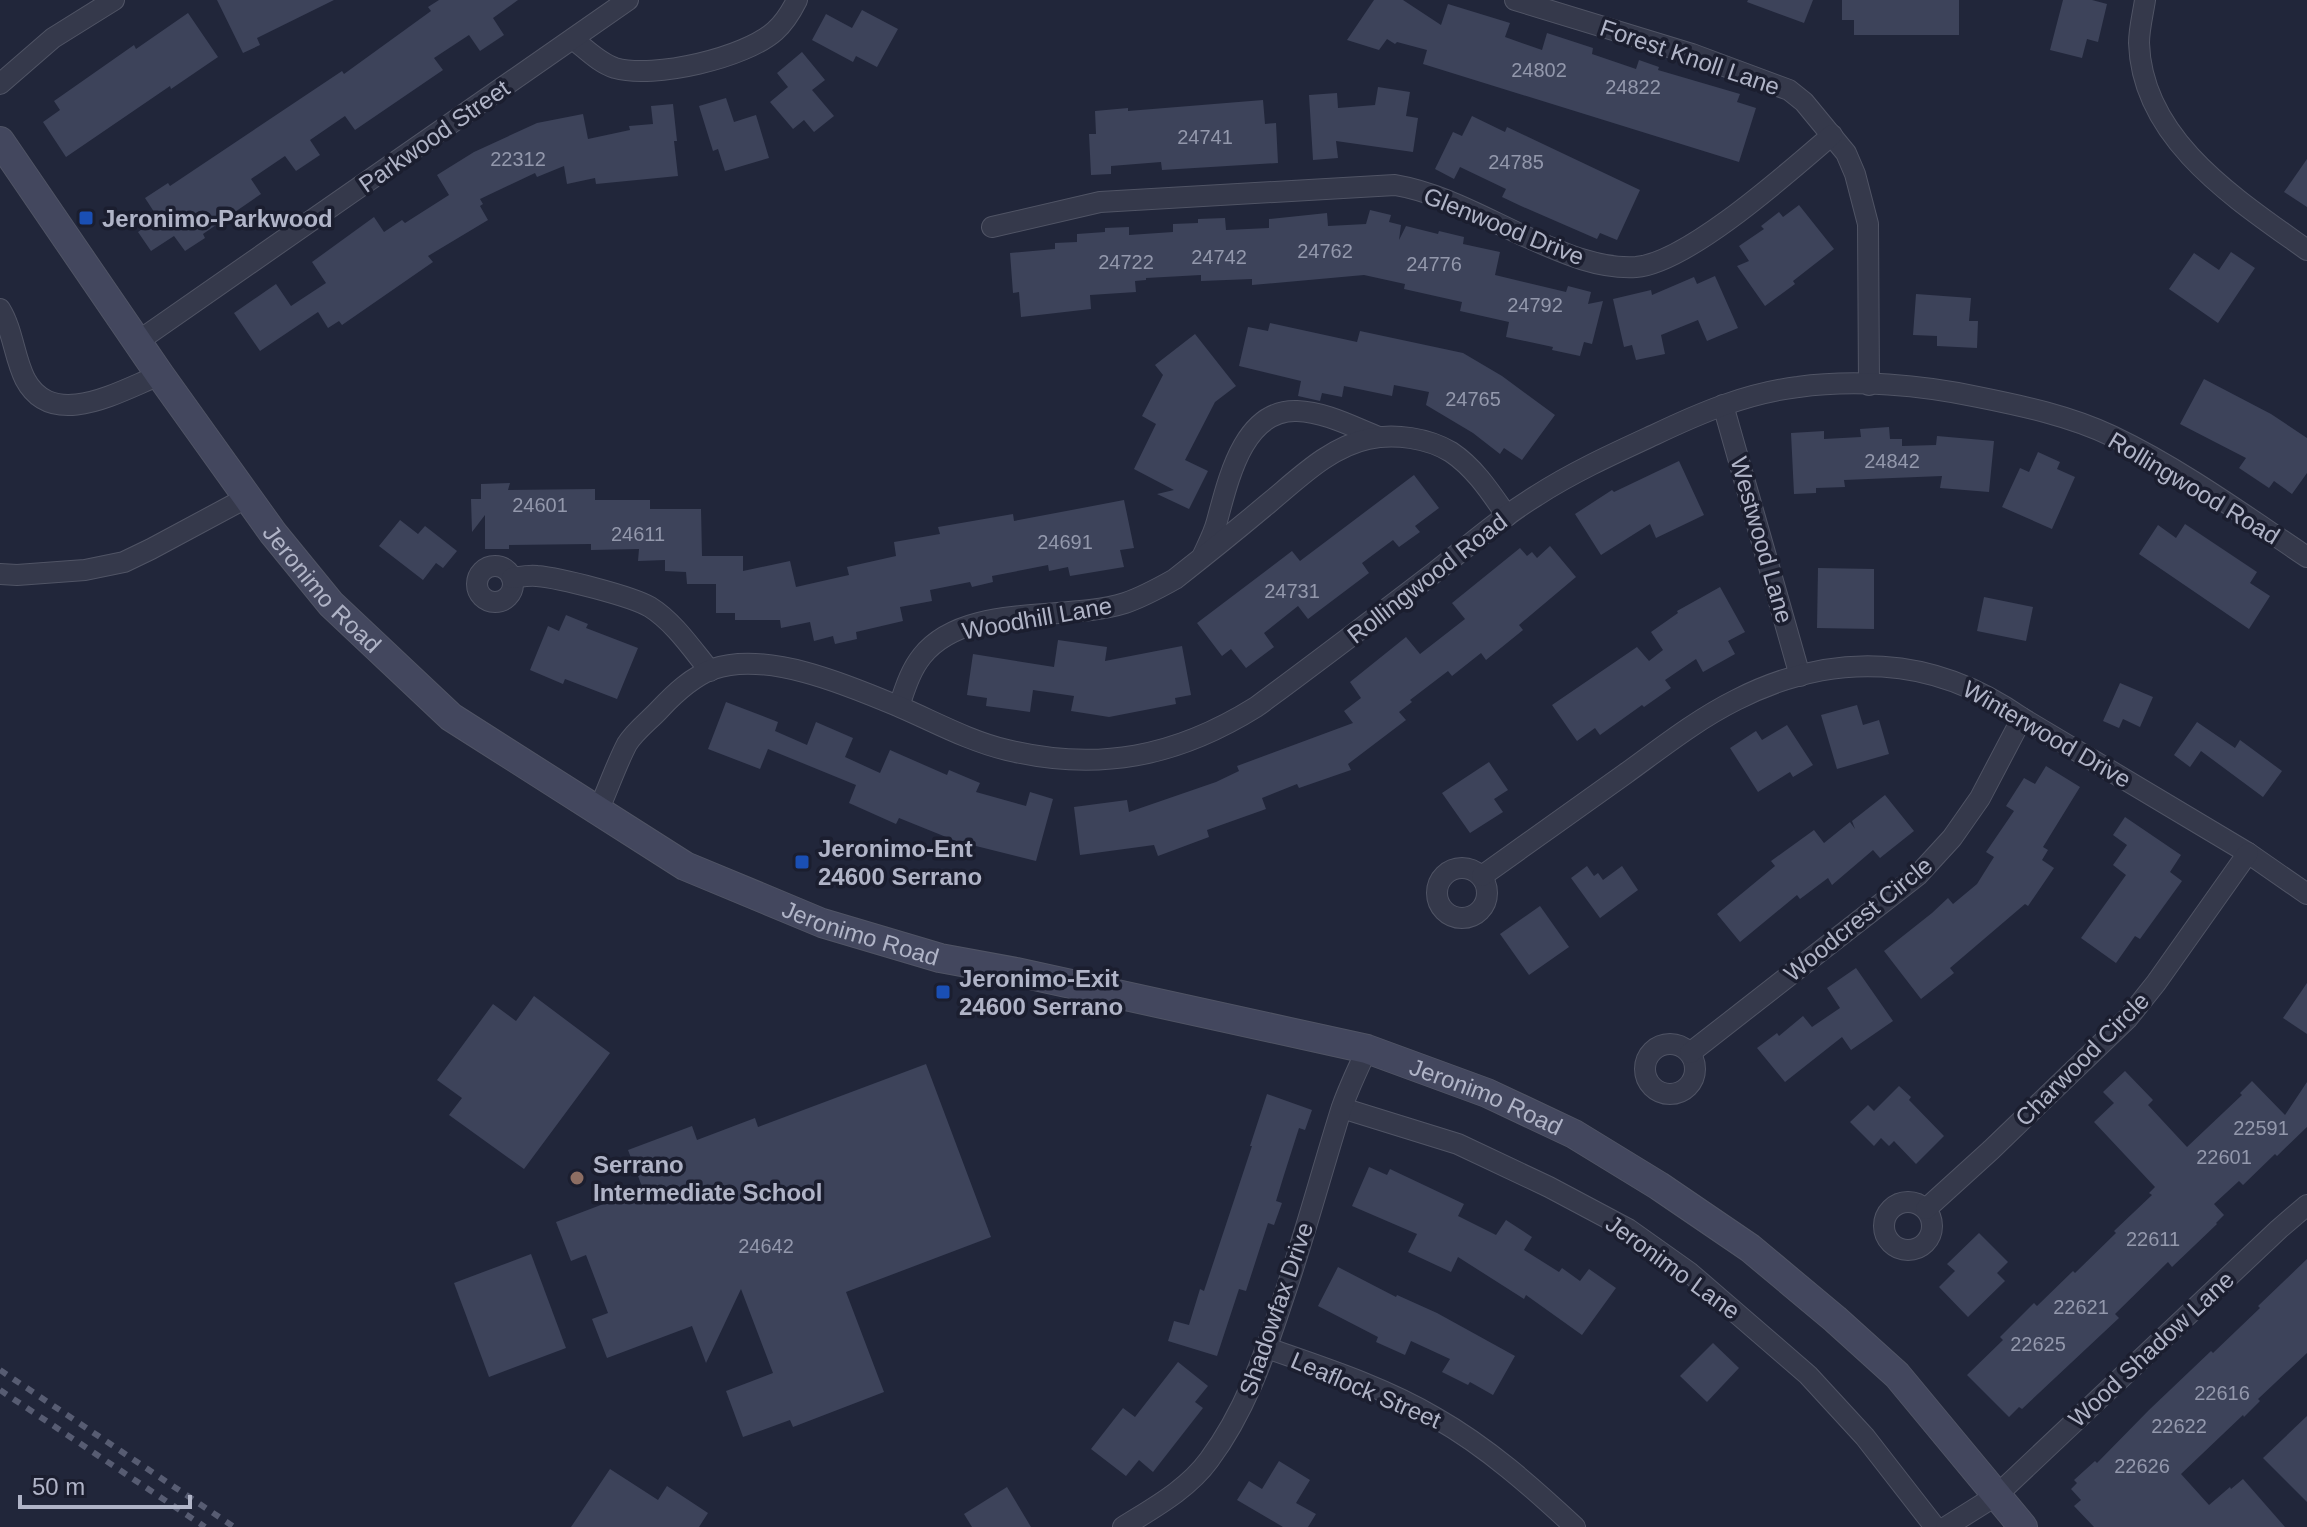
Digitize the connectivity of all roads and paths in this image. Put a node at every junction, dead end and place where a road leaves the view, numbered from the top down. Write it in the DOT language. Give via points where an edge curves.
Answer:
graph roads {
  1 [pos="114,0"];
  2 [pos="628,0"];
  3 [pos="797,0"];
  4 [pos="1515,0"];
  5 [pos="2145,0"];
  6 [pos="574,40"];
  7 [pos="0,84"];
  8 [pos="1832,135"];
  9 [pos="0,141"];
  10 [pos="992,227"];
  11 [pos="2307,250"];
  12 [pos="0,309"];
  13 [pos="137,342"];
  14 [pos="160,375"];
  15 [pos="1869,385"];
  16 [pos="1723,405"];
  17 [pos="1379,437"];
  18 [pos="246,498"];
  19 [pos="1507,516"];
  20 [pos="1202,557"];
  21 [pos="2307,557"];
  22 [pos="0,574"];
  23 [pos="512,578"];
  24 [pos="710,671"];
  25 [pos="1800,676"];
  26 [pos="899,706"];
  27 [pos="2022,718"];
  28 [pos="598,811"];
  29 [pos="2248,853"];
  30 [pos="1482,876"];
  31 [pos="2307,894"];
  32 [pos="1367,1049"];
  33 [pos="1690,1053"];
  34 [pos="1342,1108"];
  35 [pos="2307,1205"];
  36 [pos="1926,1209"];
  37 [pos="1267,1348"];
  38 [pos="1997,1495"];
  39 [pos="1123,1527"];
  40 [pos="1575,1527"];
  41 [pos="1935,1527"];
  42 [pos="1946,1527"];
  43 [pos="2023,1527"];
  1 -- 7 [label="street" via="53,38"];
  2 -- 6 [label="street, Parkwood Street"];
  3 -- 6 [label="street" via="775,31 748,47 692,66 616,68"];
  4 -- 8 [label="street, Forest Knoll Lane" via="1789,90"];
  5 -- 11 [label="street" via="2139,41 2145,83 2159,115 2212,178"];
  6 -- 13 [label="street, Parkwood Street"];
  8 -- 10 [label="street, Glenwood Drive" via="1707,234 1657,263 1638,267 1582,260 1431,194 1395,185 1100,202"];
  8 -- 15 [label="street, Forest Knoll Lane" via="1855,174 1868,224"];
  9 -- 13 [label="main road, Jeronimo Road"];
  12 -- 14 [label="street" via="25,378 55,404 83,404"];
  13 -- 14 [label="main road, Jeronimo Road"];
  14 -- 18 [label="main road, Jeronimo Road"];
  15 -- 16 [label="street, Rollingwood Road" via="1797,387"];
  15 -- 21 [label="street, Rollingwood Road" via="1960,393 2050,414 2110,435 2202,487"];
  16 -- 19 [label="street, Rollingwood Road" via="1605,458"];
  16 -- 25 [label="street, Westwood Lane"];
  17 -- 19 [label="street, Woodhill Lane" via="1432,443 1451,453 1482,480"];
  17 -- 20 [label="street, Woodhill Lane" via="1319,463"];
  17 -- 20 [label="street, Woodhill Lane" via="1314,413 1268,417 1238,457"];
  18 -- 22 [label="street" via="124,562 85,570"];
  18 -- 28 [label="main road, Jeronimo Road" via="331,604 451,717"];
  19 -- 26 [label="street, Rollingwood Road" via="1256,707 1233,722 1155,753 1094,760 1032,755 978,741"];
  20 -- 26 [label="street, Woodhill Lane" via="1175,579 1123,603 970,625 943,636 922,655"];
  23 -- 24 [label="street" via="551,578 650,607"];
  24 -- 26 [label="street, Rollingwood Road" via="734,665 800,670"];
  24 -- 28 [label="street, Rollingwood Road" via="666,702 628,742"];
  25 -- 27 [label="street, Winterwood Drive" via="1841,668 1909,668 1996,699"];
  25 -- 30 [label="street, Winterwood Drive" via="1754,691 1710,715"];
  27 -- 29 [label="street, Winterwood Drive"];
  27 -- 33 [label="street, Woodcrest Circle" via="1980,798 1918,875"];
  28 -- 32 [label="main road, Jeronimo Road" via="685,866 879,941"];
  29 -- 31 [label="street, Winterwood Drive"];
  29 -- 36 [label="street, Charwood Circle" via="2128,1018"];
  32 -- 34 [label="street, Shadowfax Drive"];
  32 -- 38 [label="main road, Jeronimo Road" via="1487,1093 1574,1134 1750,1248 1897,1375"];
  34 -- 37 [label="street, Shadowfax Drive"];
  34 -- 41 [label="street, Jeronimo Lane" via="1458,1144 1628,1229 1690,1273 1808,1375"];
  35 -- 38 [label="street, Wood Shadow Lane"];
  37 -- 39 [label="street, Shadowfax Drive" via="1239,1414 1208,1461 1178,1490"];
  37 -- 40 [label="street, Leaflock Street" via="1351,1378 1433,1416 1465,1435"];
  38 -- 42 [label="street, Wood Shadow Lane"];
  38 -- 43 [label="main road, Jeronimo Road"];
}
